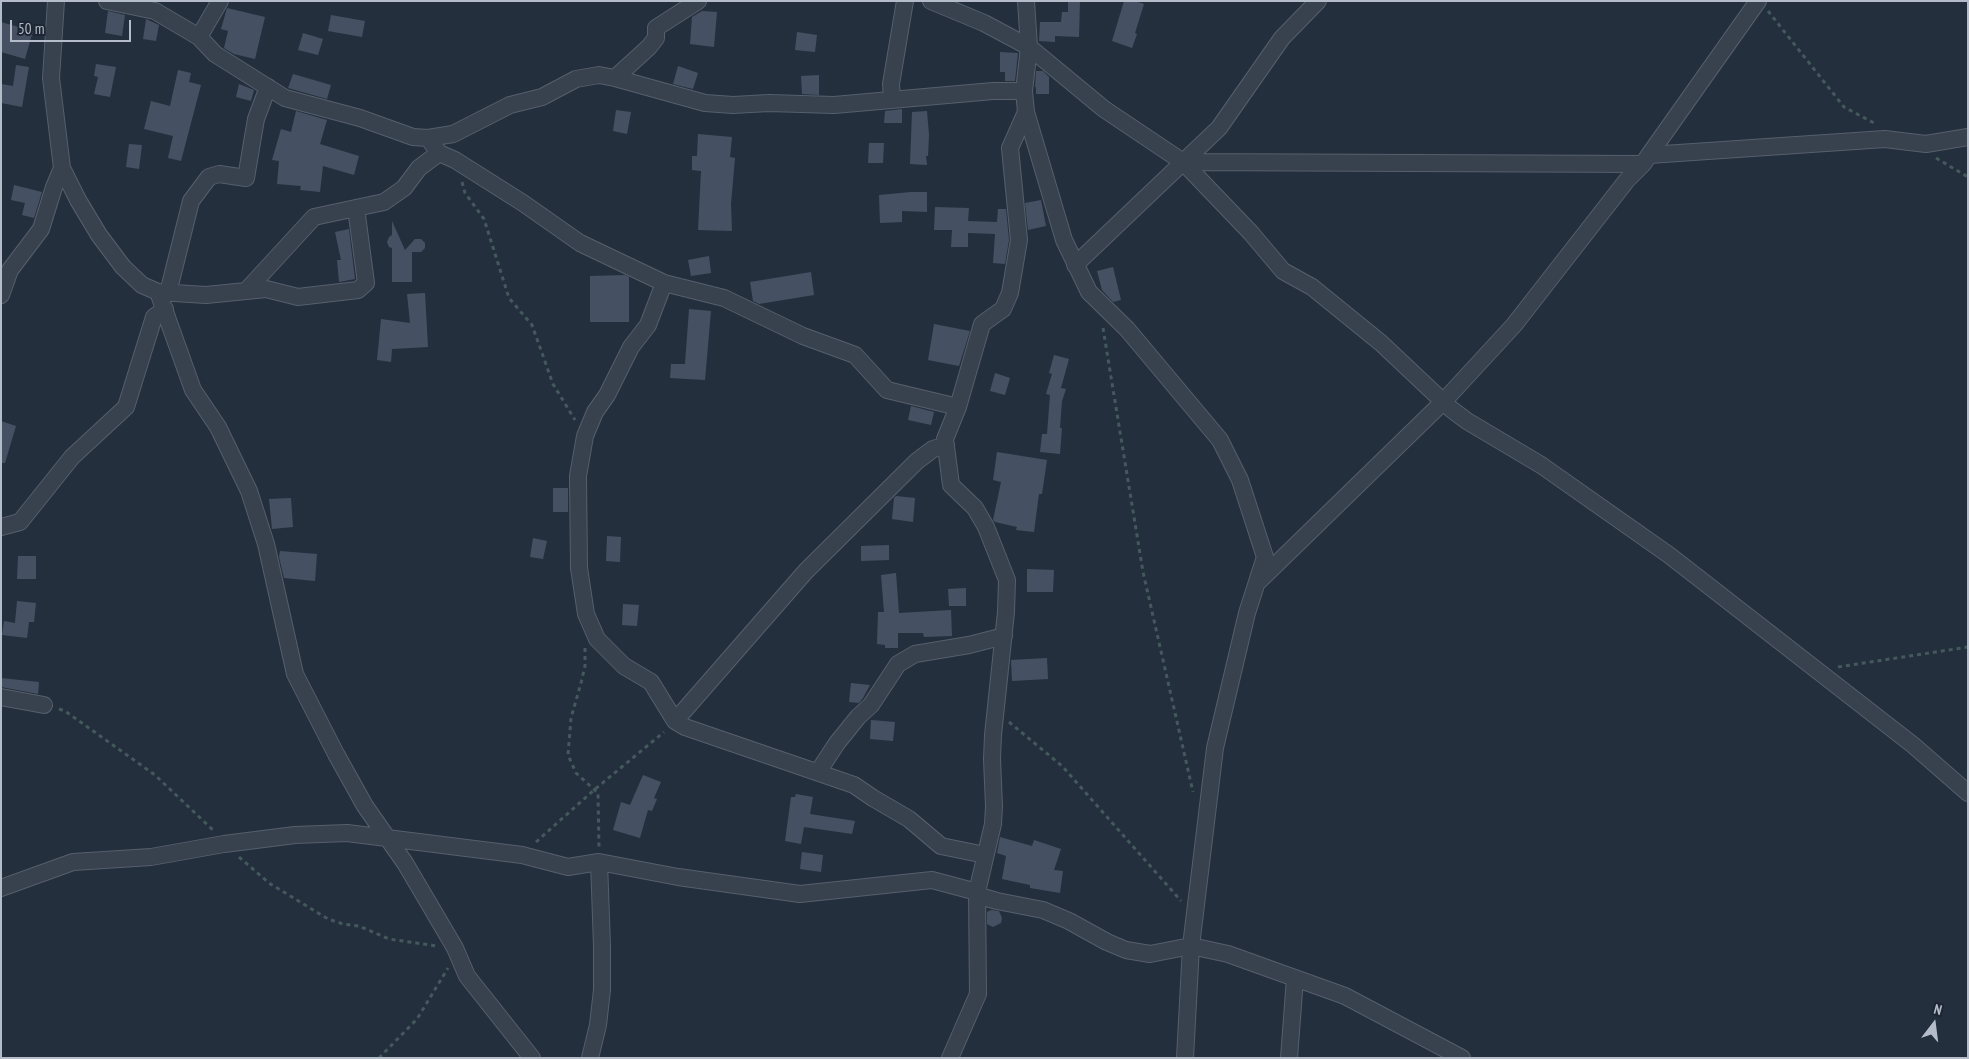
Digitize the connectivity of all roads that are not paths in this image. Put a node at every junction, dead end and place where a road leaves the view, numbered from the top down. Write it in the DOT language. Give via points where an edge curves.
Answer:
graph roads {
  1 [pos="56,1"];
  2 [pos="107,1"];
  3 [pos="220,1"];
  4 [pos="698,1"];
  5 [pos="905,1"];
  6 [pos="931,1"];
  7 [pos="1026,1"];
  8 [pos="1313,2"];
  9 [pos="1762,5"];
  10 [pos="200,37"];
  11 [pos="1029,47"];
  12 [pos="615,78"];
  13 [pos="268,87"];
  14 [pos="1024,91"];
  15 [pos="892,99"];
  16 [pos="1026,112"];
  17 [pos="1968,137"];
  18 [pos="428,138"];
  19 [pos="439,153"];
  20 [pos="1646,159"];
  21 [pos="1183,162"];
  22 [pos="62,168"];
  23 [pos="356,208"];
  24 [pos="1075,265"];
  25 [pos="664,283"];
  26 [pos="246,291"];
  27 [pos="1,295"];
  28 [pos="164,298"];
  29 [pos="1443,402"];
  30 [pos="958,407"];
  31 [pos="946,445"];
  32 [pos="1,528"];
  33 [pos="1257,582"];
  34 [pos="1004,636"];
  35 [pos="1,697"];
  36 [pos="44,705"];
  37 [pos="675,721"];
  38 [pos="818,772"];
  39 [pos="1968,793"];
  40 [pos="387,839"];
  41 [pos="985,855"];
  42 [pos="599,862"];
  43 [pos="1,888"];
  44 [pos="977,892"];
  45 [pos="1191,946"];
  46 [pos="1295,978"];
  47 [pos="532,1058"];
  48 [pos="590,1058"];
  49 [pos="950,1058"];
  50 [pos="1184,1058"];
  51 [pos="1289,1058"];
  52 [pos="1462,1058"];
  1 -- 22 [label="street" via="51,78"];
  2 -- 10 [label="street" via="155,11"];
  3 -- 10 [label="street"];
  4 -- 12 [label="street" via="656,28 652,44"];
  5 -- 15 [label="street" via="891,84"];
  6 -- 11 [label="street" via="984,23"];
  7 -- 11 [label="street"];
  8 -- 21 [label="street" via="1282,38 1219,128"];
  9 -- 20 [label="street"];
  10 -- 13 [label="street" via="215,54"];
  11 -- 14 [label="street"];
  11 -- 21 [label="street" via="1104,109"];
  12 -- 15 [label="street" via="705,103 834,105"];
  12 -- 18 [label="street" via="598,75 576,79 542,97 510,104 453,134"];
  13 -- 18 [label="street" via="285,98 360,118 413,137"];
  13 -- 28 [label="street" via="256,119 246,178 219,174 209,177 191,201"];
  14 -- 15 [label="street"];
  14 -- 16 [label="street"];
  16 -- 24 [label="street" via="1064,240"];
  16 -- 30 [label="street" via="1010,148 1019,240 1010,293 1003,309 982,324"];
  17 -- 20 [label="street" via="1926,144 1885,139"];
  18 -- 19 [label="street"];
  19 -- 23 [label="street" via="419,168 404,188 384,202"];
  19 -- 25 [label="street" via="455,160 571,238"];
  20 -- 21 [label="street"];
  20 -- 29 [label="street" via="1514,324"];
  21 -- 24 [label="street"];
  21 -- 29 [label="street" via="1283,271 1312,287 1381,343"];
  22 -- 27 [label="street" via="41,229 10,270"];
  22 -- 28 [label="street" via="78,200 123,266 142,285"];
  23 -- 26 [label="street" via="314,217"];
  23 -- 26 [label="street" via="366,283 358,290 298,297 266,289"];
  24 -- 33 [label="street" via="1089,292 1127,329 1220,440 1240,480 1265,558"];
  25 -- 30 [label="street" via="724,298 804,336 855,355 887,390"];
  25 -- 37 [label="street" via="648,325 631,347 585,436 578,485 579,568 586,614 597,639 624,666 651,682"];
  26 -- 28 [label="street"];
  28 -- 32 [label="street" via="154,318 126,407 72,457 20,522"];
  28 -- 40 [label="street" via="193,390 218,427 249,491 266,544 296,674 365,806"];
  29 -- 33 [label="street"];
  29 -- 39 [label="street" via="1463,418 1541,465 1669,555 1913,745"];
  30 -- 31 [label="street" via="945,439"];
  31 -- 34 [label="street" via="950,485 974,508 986,527 1007,580"];
  31 -- 37 [label="street" via="918,461 806,571"];
  33 -- 45 [label="street" via="1215,748"];
  34 -- 38 [label="street" via="969,646 915,654 898,664 871,705 853,723"];
  34 -- 41 [label="street" via="992,759 993,824"];
  35 -- 36 [label="street"];
  37 -- 38 [label="street"];
  38 -- 41 [label="street" via="854,785 909,819 941,846"];
  40 -- 42 [label="street" via="522,855 568,867"];
  40 -- 43 [label="street" via="347,833 295,835 151,857 73,862"];
  40 -- 47 [label="street" via="405,863 456,950 467,976"];
  41 -- 44 [label="street"];
  42 -- 44 [label="street" via="800,894 932,880"];
  42 -- 48 [label="street" via="602,990"];
  44 -- 45 [label="street" via="997,901 1048,912 1114,946 1140,953"];
  44 -- 49 [label="street" via="978,994"];
  45 -- 46 [label="street" via="1228,954"];
  45 -- 50 [label="street"];
  46 -- 51 [label="street"];
  46 -- 52 [label="street" via="1345,996"];
}
